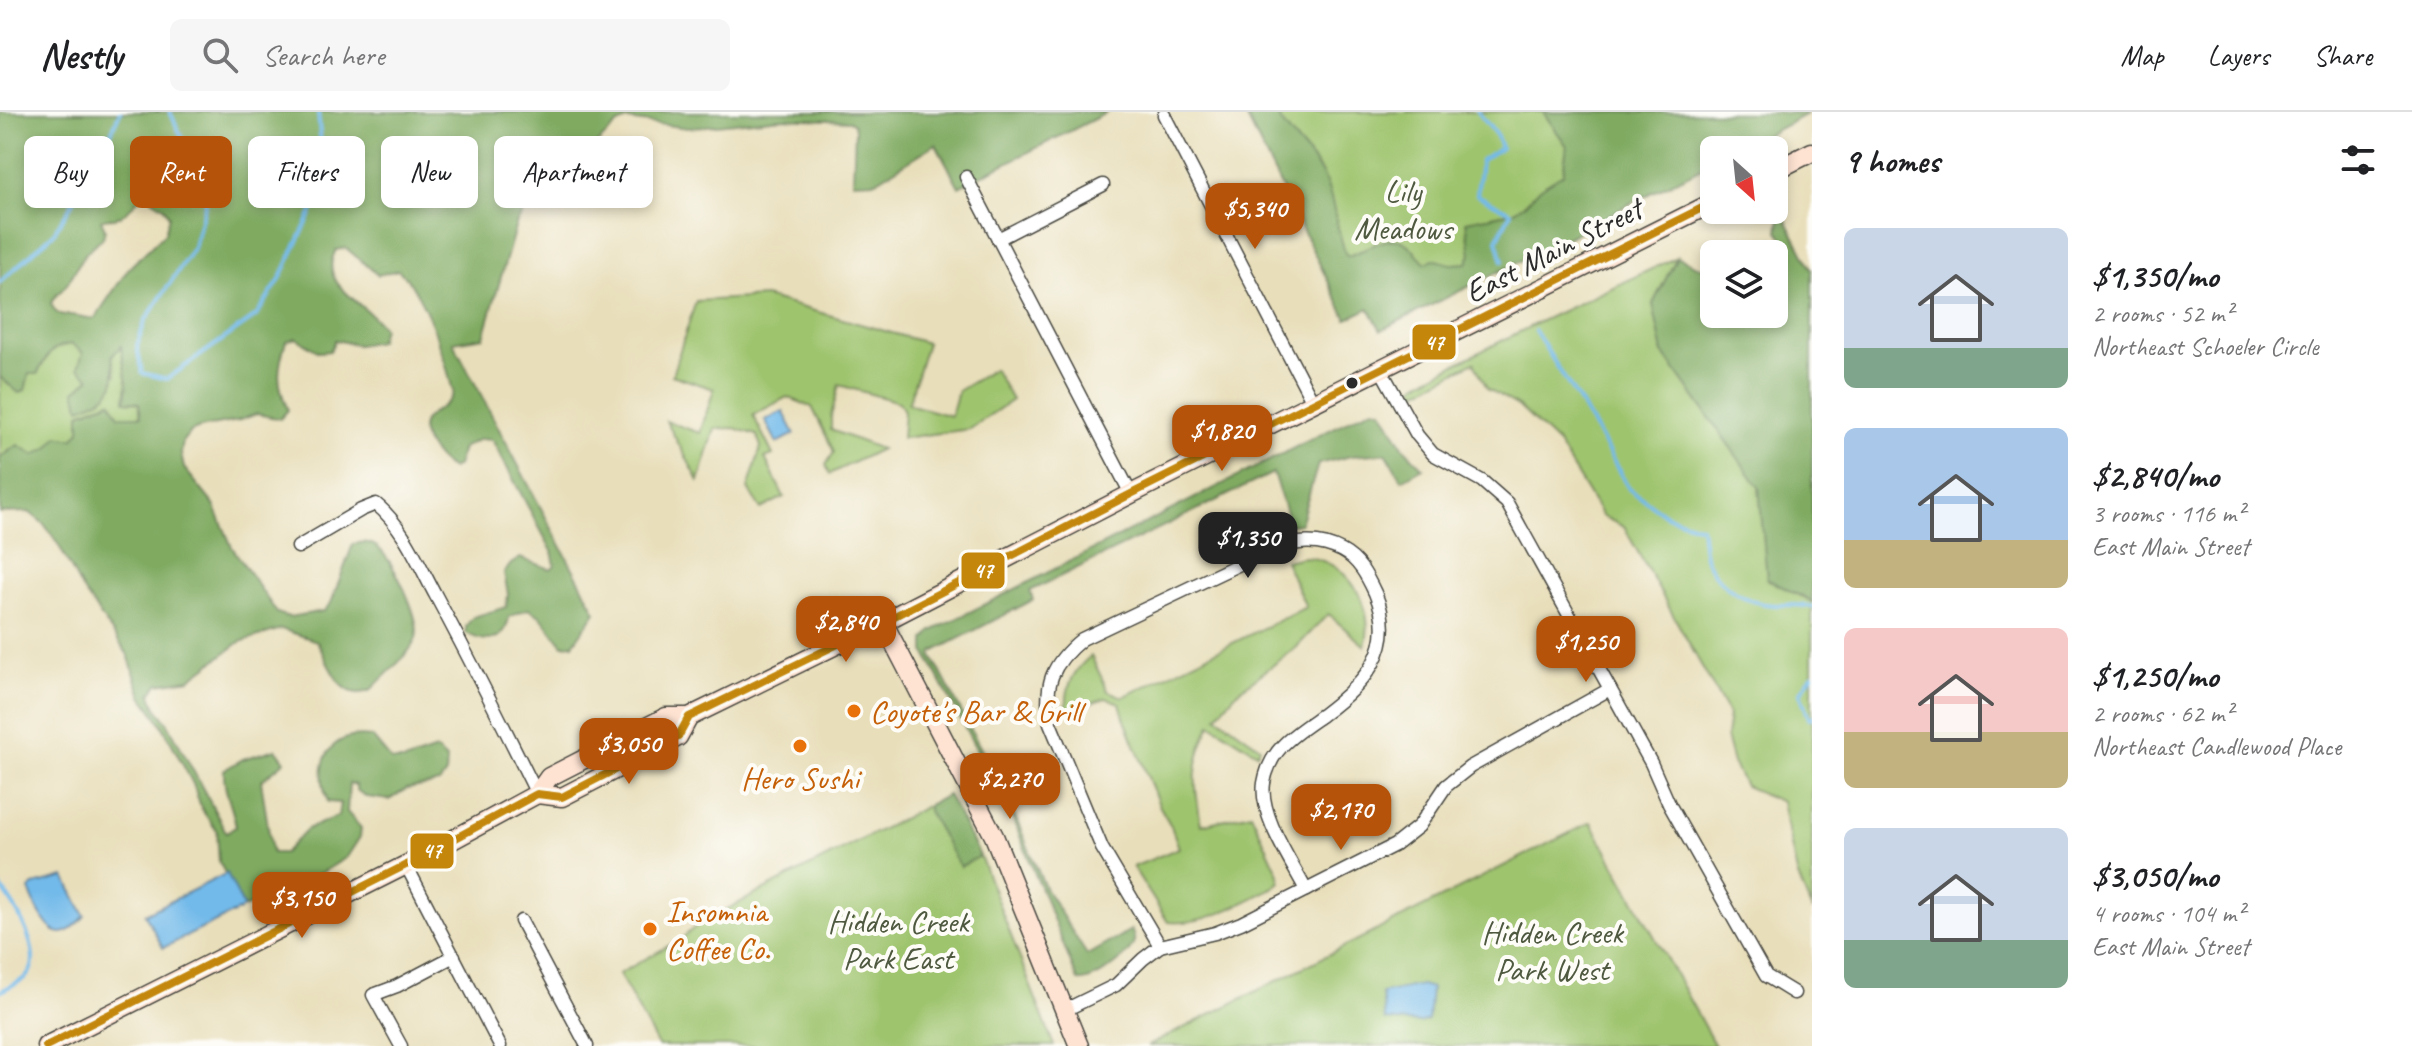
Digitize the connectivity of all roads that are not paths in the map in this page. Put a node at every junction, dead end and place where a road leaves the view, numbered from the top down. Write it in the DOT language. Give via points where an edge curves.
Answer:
graph roads {
  1 [pos="1164,115"];
  2 [pos="1812,152"];
  3 [pos="1788,164"];
  4 [pos="966,177"];
  5 [pos="1103,185"];
  6 [pos="1700,209"];
  7 [pos="998,239"];
  8 [pos="1381,370"];
  9 [pos="1314,404"];
  10 [pos="1131,494"];
  11 [pos="298,547"];
  12 [pos="883,622"];
  13 [pos="1610,689"];
  14 [pos="537,794"];
  15 [pos="406,865"];
  16 [pos="1306,890"];
  17 [pos="521,921"];
  18 [pos="1160,946"];
  19 [pos="454,956"];
  20 [pos="1794,993"];
  21 [pos="1065,1010"];
  22 [pos="46,1046"];
  23 [pos="401,1046"];
  24 [pos="500,1046"];
  25 [pos="587,1046"];
  26 [pos="1079,1046"];
  1 -- 9 [label="street"];
  2 -- 3 [label="main road"];
  4 -- 7 [label="street"];
  5 -- 7 [label="street"];
  6 -- 8 [label="main road, East Main Street"];
  7 -- 10 [label="street"];
  8 -- 9 [label="main road, East Main Street"];
  8 -- 13 [label="street" via="1433,454 1482,481 1507,503"];
  9 -- 10 [label="main road, East Main Street"];
  10 -- 12 [label="main road, East Main Street"];
  11 -- 14 [label="street" via="376,504 389,514"];
  12 -- 14 [label="main road, East Main Street" via="689,717 678,737 562,797"];
  12 -- 21 [label="main road" via="994,836"];
  13 -- 16 [label="street" via="1470,767 1446,786 1419,826 1395,845"];
  13 -- 20 [label="street" via="1766,976"];
  14 -- 15 [label="main road, East Main Street"];
  15 -- 19 [label="street"];
  15 -- 22 [label="main road, East Main Street"];
  16 -- 18 [label="street" via="1215,933"];
  16 -- 18 [label="street" via="1268,817 1264,785 1271,760 1363,678 1376,660 1384,630 1382,609 1354,557 1329,544 1298,541 1082,639 1066,652 1048,686 1050,723 1102,848"];
  17 -- 25 [label="street"];
  18 -- 21 [label="street" via="1116,985"];
  19 -- 23 [label="street" via="373,995"];
  19 -- 24 [label="street"];
  21 -- 26 [label="main road"];
}
